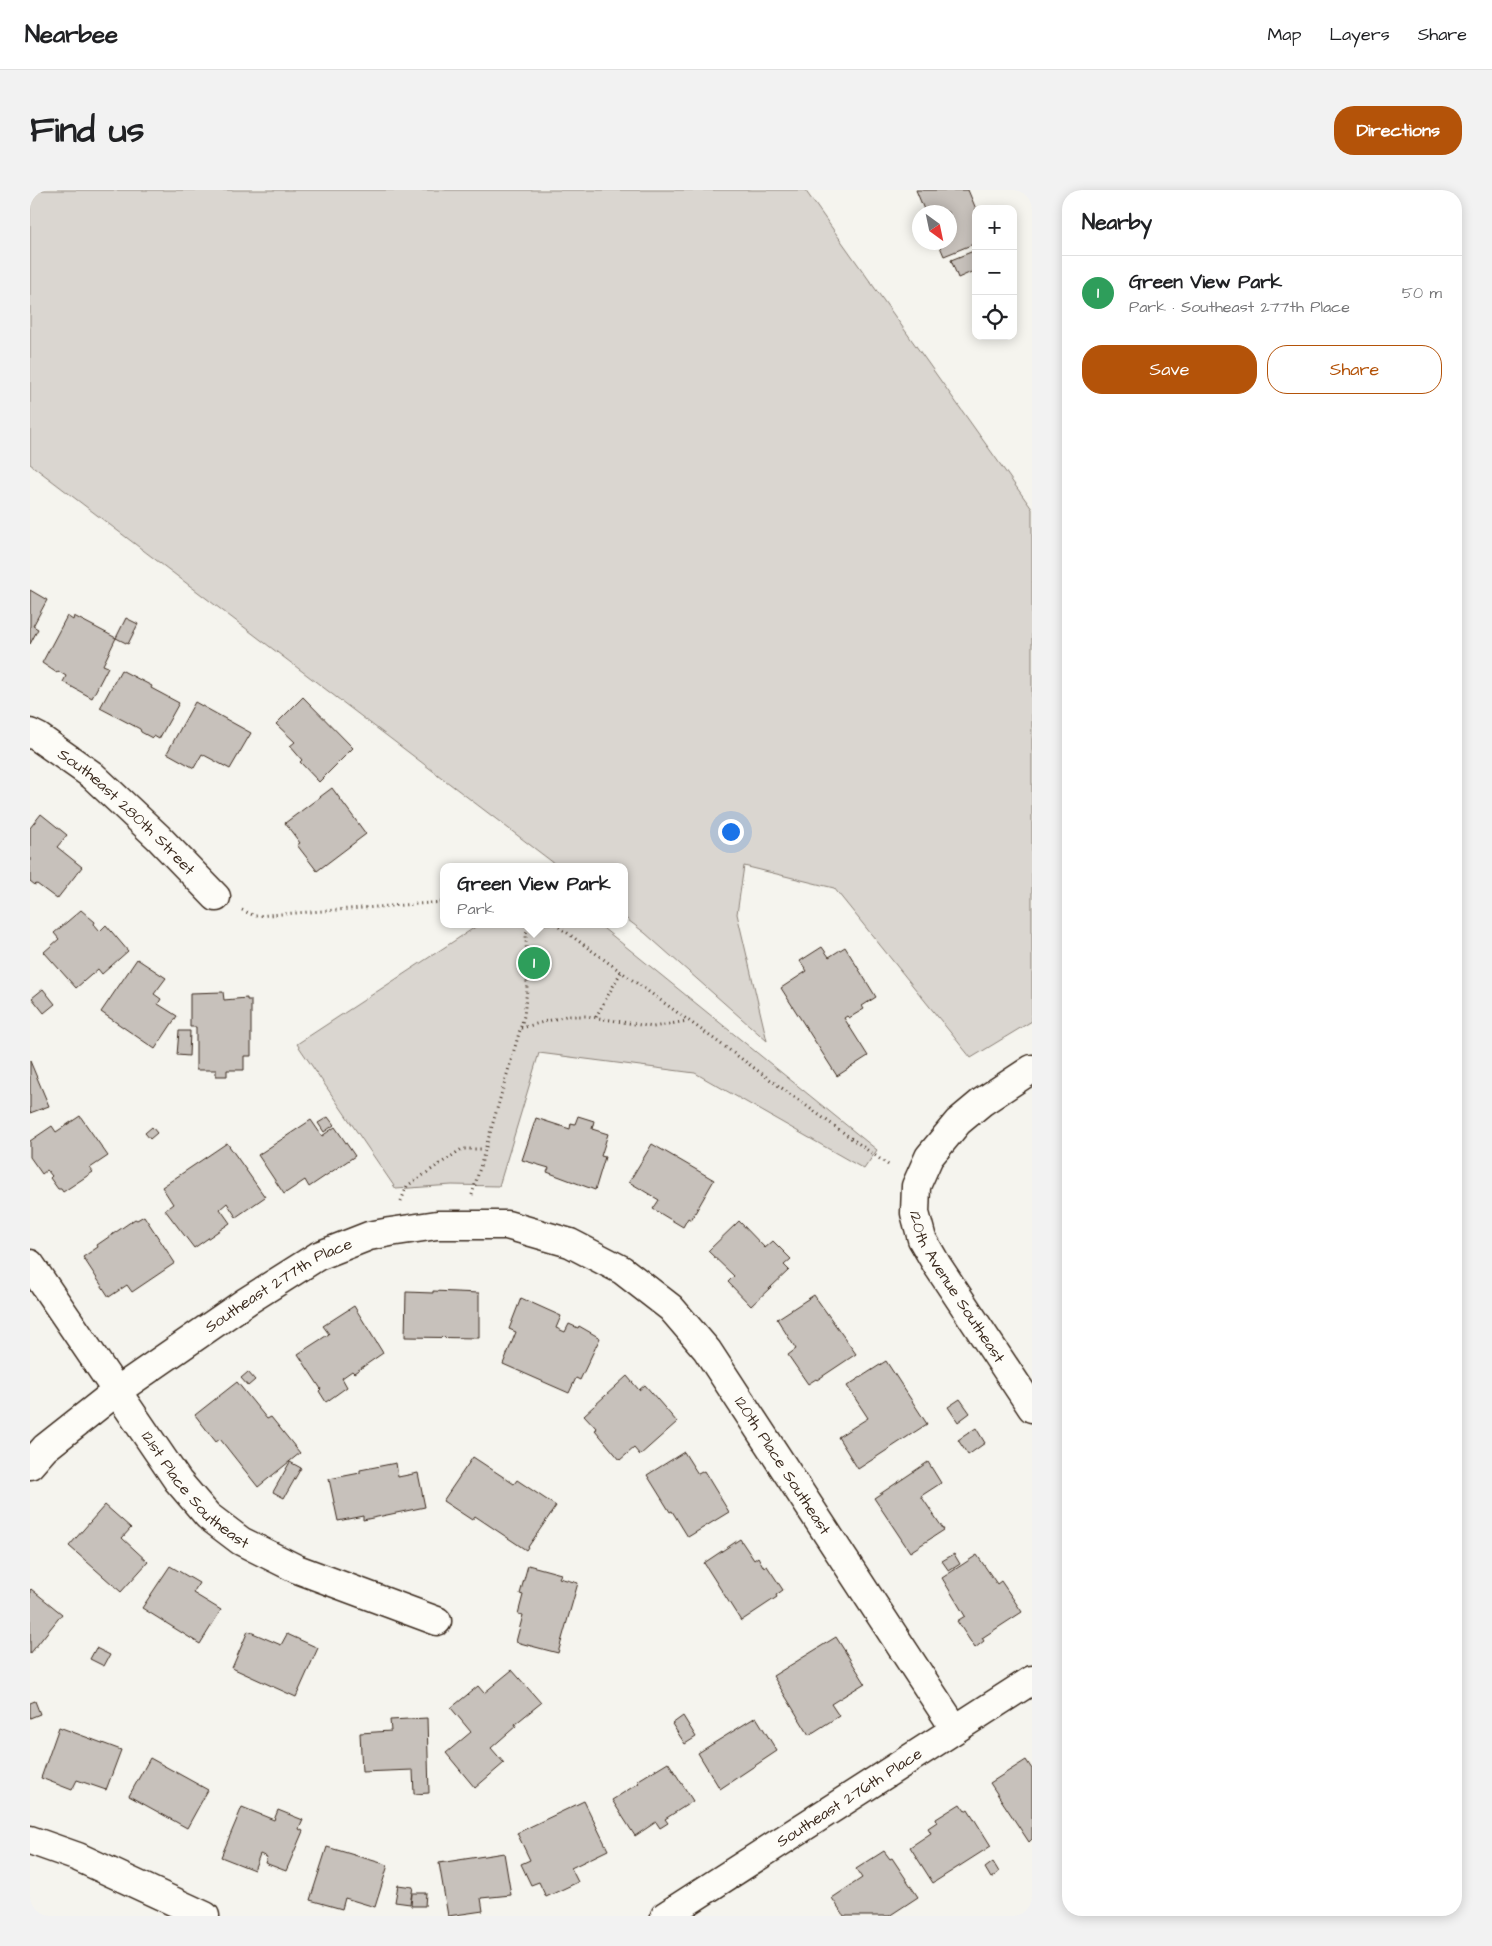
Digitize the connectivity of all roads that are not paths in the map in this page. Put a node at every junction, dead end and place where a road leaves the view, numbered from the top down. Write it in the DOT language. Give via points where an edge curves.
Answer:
graph roads {
  1 [pos="30,733"];
  2 [pos="216,898"];
  3 [pos="1032,1069"];
  4 [pos="570,1243"];
  5 [pos="30,1264"];
  6 [pos="1023,1372"];
  7 [pos="116,1391"];
  8 [pos="1032,1408"];
  9 [pos="30,1465"];
  10 [pos="437,1621"];
  11 [pos="1032,1680"];
  12 [pos="955,1729"];
  13 [pos="30,1840"];
  14 [pos="205,1916"];
  15 [pos="665,1916"];
  1 -- 2 [label="street, Southeast 280th Street" via="92,775"];
  3 -- 6 [label="street, 120th Avenue Southeast" via="958,1122 929,1158 916,1186 914,1213 922,1239 937,1265"];
  4 -- 7 [label="street, Southeast 277th Place" via="508,1225 437,1224 369,1236 318,1256 247,1300"];
  4 -- 12 [label="street, 120th Place Southeast" via="622,1270 671,1308 707,1350"];
  5 -- 7 [label="street, 121st Place Southeast"];
  6 -- 8 [label="street, 120th Avenue Southeast"];
  7 -- 9 [label="street, Southeast 277th Place" via="44,1448"];
  7 -- 10 [label="street, 121st Place Southeast" via="178,1481 208,1516 241,1541 297,1569"];
  11 -- 12 [label="street, Southeast 276th Place"];
  12 -- 15 [label="street, Southeast 276th Place"];
  13 -- 14 [label="street" via="78,1857"];
}
